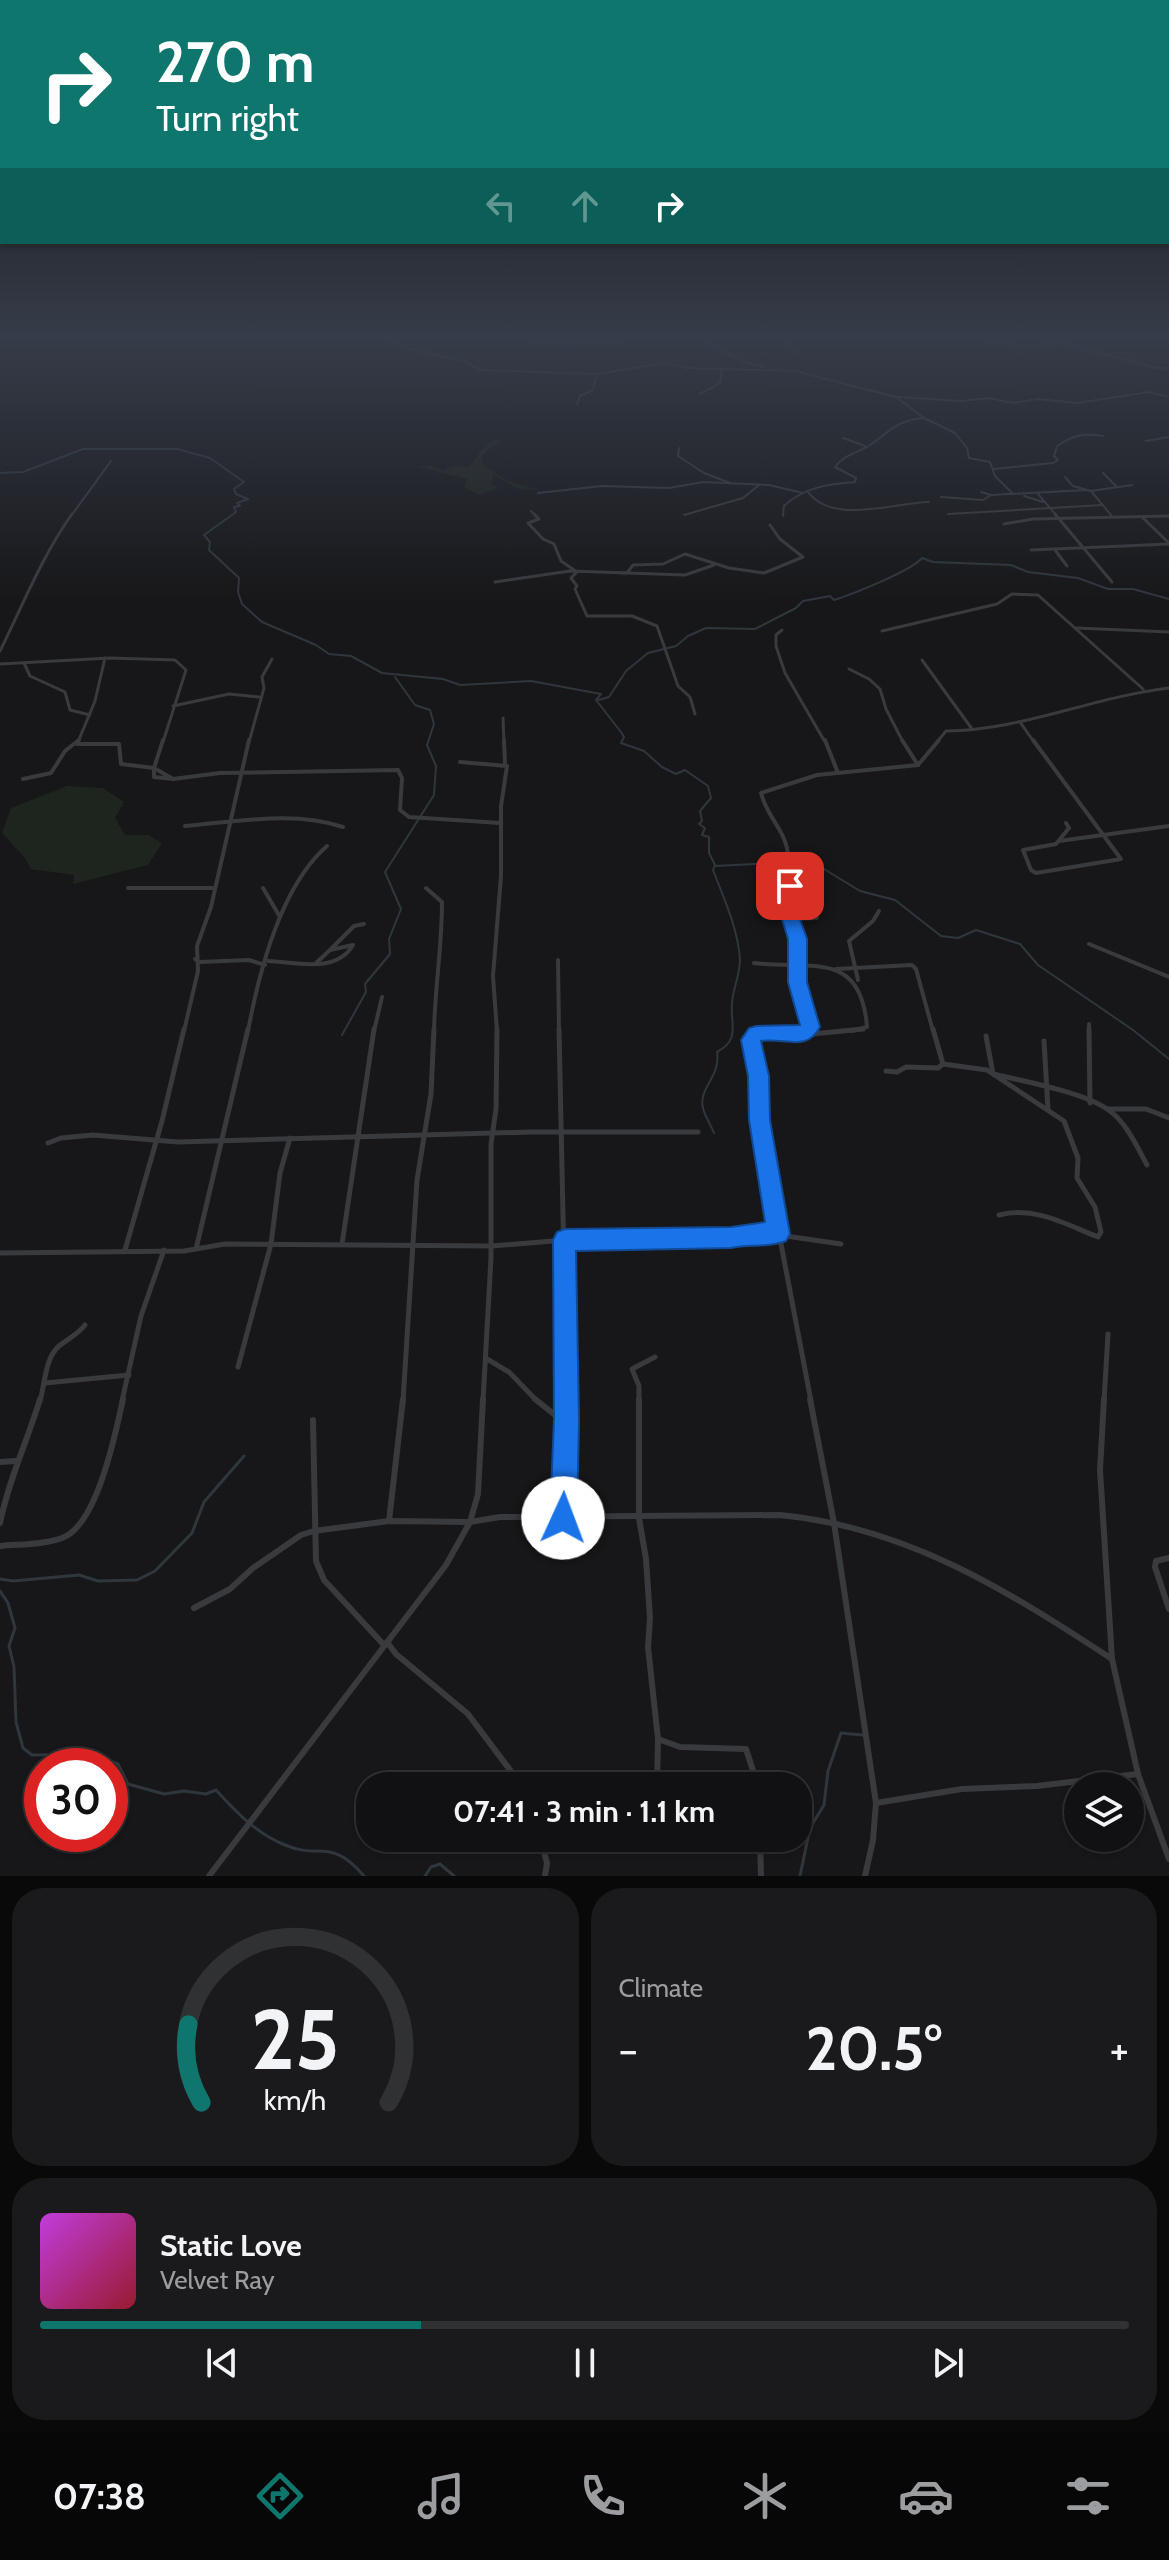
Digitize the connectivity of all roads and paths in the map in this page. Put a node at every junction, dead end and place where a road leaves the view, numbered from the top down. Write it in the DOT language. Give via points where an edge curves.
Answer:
graph roads {
  1 [pos="892,428"];
  2 [pos="944,428"];
  3 [pos="1103,436"];
  4 [pos="1169,437"];
  5 [pos="843,438"];
  6 [pos="1146,441"];
  7 [pos="865,446"];
  8 [pos="679,448"];
  9 [pos="111,461"];
  10 [pos="993,469"];
  11 [pos="1103,473"];
  12 [pos="1065,477"];
  13 [pos="732,485"];
  14 [pos="759,485"];
  15 [pos="1132,485"];
  16 [pos="1116,486"];
  17 [pos="1089,490"];
  18 [pos="981,492"];
  19 [pos="538,493"];
  20 [pos="805,493"];
  21 [pos="1013,494"];
  22 [pos="1020,494"];
  23 [pos="1038,494"];
  24 [pos="991,495"];
  25 [pos="941,497"];
  26 [pos="929,502"];
  27 [pos="1046,504"];
  28 [pos="1103,505"];
  29 [pos="531,511"];
  30 [pos="948,514"];
  31 [pos="684,515"];
  32 [pos="1169,515"];
  33 [pos="1111,516"];
  34 [pos="1141,516"];
  35 [pos="783,517"];
  36 [pos="1058,519"];
  37 [pos="1004,524"];
  38 [pos="770,525"];
  39 [pos="1169,544"];
  40 [pos="1083,549"];
  41 [pos="1031,550"];
  42 [pos="1055,550"];
  43 [pos="714,565"];
  44 [pos="1067,566"];
  45 [pos="577,572"];
  46 [pos="621,573"];
  47 [pos="495,582"];
  48 [pos="1112,582"];
  49 [pos="1077,628"];
  50 [pos="782,630"];
  51 [pos="882,631"];
  52 [pos="1169,632"];
  53 [pos="0,651"];
  54 [pos="107,656"];
  55 [pos="272,659"];
  56 [pos="922,660"];
  57 [pos="23,663"];
  58 [pos="0,664"];
  59 [pos="849,669"];
  60 [pos="1169,688"];
  61 [pos="1143,689"];
  62 [pos="259,697"];
  63 [pos="173,706"];
  64 [pos="695,714"];
  65 [pos="90,715"];
  66 [pos="503,718"];
  67 [pos="1020,722"];
  68 [pos="972,730"];
  69 [pos="77,744"];
  70 [pos="460,762"];
  71 [pos="505,764"];
  72 [pos="918,765"];
  73 [pos="154,768"];
  74 [pos="838,773"];
  75 [pos="239,774"];
  76 [pos="23,779"];
  77 [pos="501,823"];
  78 [pos="1066,823"];
  79 [pos="230,824"];
  80 [pos="185,826"];
  81 [pos="1169,826"];
  82 [pos="343,827"];
  83 [pos="1103,833"];
  84 [pos="1059,841"];
  85 [pos="327,846"];
  86 [pos="788,858"];
  87 [pos="780,866"];
  88 [pos="128,888"];
  89 [pos="212,888"];
  90 [pos="263,888"];
  91 [pos="426,888"];
  92 [pos="879,911"];
  93 [pos="281,918"];
  94 [pos="817,918"];
  95 [pos="791,919"];
  96 [pos="364,924"];
  97 [pos="1089,944"];
  98 [pos="331,949"];
  99 [pos="193,958"];
  100 [pos="558,960"];
  101 [pos="266,963"];
  102 [pos="316,963"];
  103 [pos="754,963"];
  104 [pos="798,967"];
  105 [pos="857,968"];
  106 [pos="831,969"];
  107 [pos="1169,977"];
  108 [pos="858,982"];
  109 [pos="382,997"];
  110 [pos="1089,1024"];
  111 [pos="802,1035"];
  112 [pos="986,1036"];
  113 [pos="1044,1041"];
  114 [pos="943,1064"];
  115 [pos="886,1071"];
  116 [pos="993,1074"];
  117 [pos="1046,1086"];
  118 [pos="1090,1103"];
  119 [pos="1108,1109"];
  120 [pos="1048,1110"];
  121 [pos="1169,1118"];
  122 [pos="560,1132"];
  123 [pos="698,1132"];
  124 [pos="426,1134"];
  125 [pos="492,1134"];
  126 [pos="290,1138"];
  127 [pos="360,1139"];
  128 [pos="220,1141"];
  129 [pos="154,1142"];
  130 [pos="48,1143"];
  131 [pos="1147,1165"];
  132 [pos="999,1215"];
  133 [pos="778,1234"];
  134 [pos="565,1240"];
  135 [pos="271,1244"];
  136 [pos="342,1244"];
  137 [pos="841,1244"];
  138 [pos="412,1245"];
  139 [pos="492,1246"];
  140 [pos="196,1249"];
  141 [pos="125,1250"];
  142 [pos="164,1250"];
  143 [pos="0,1253"];
  144 [pos="85,1325"];
  145 [pos="1108,1334"];
  146 [pos="655,1357"];
  147 [pos="487,1359"];
  148 [pos="238,1367"];
  149 [pos="129,1375"];
  150 [pos="45,1383"];
  151 [pos="567,1419"];
  152 [pos="313,1420"];
  153 [pos="16,1461"];
  154 [pos="0,1462"];
  155 [pos="563,1518"];
  156 [pos="639,1518"];
  157 [pos="389,1521"];
  158 [pos="470,1522"];
  159 [pos="0,1523"];
  160 [pos="834,1523"];
  161 [pos="314,1531"];
  162 [pos="0,1546"];
  163 [pos="1169,1558"];
  164 [pos="194,1608"];
  165 [pos="1169,1609"];
  166 [pos="386,1644"];
  167 [pos="1112,1659"];
  168 [pos="658,1739"];
  169 [pos="512,1772"];
  170 [pos="657,1772"];
  171 [pos="753,1772"];
  172 [pos="1138,1772"];
  173 [pos="1064,1783"];
  174 [pos="1144,1790"];
  175 [pos="876,1803"];
  176 [pos="544,1852"];
  177 [pos="760,1852"];
  178 [pos="1169,1859"];
  179 [pos="209,1876"];
  180 [pos="545,1876"];
  181 [pos="761,1876"];
  182 [pos="865,1876"];
  1 -- 7 [label="street"];
  2 -- 10 [label="street" via="955,433 969,458 987,460"];
  3 -- 10 [label="street" via="1074,434 1057,446 1058,460 1053,463"];
  4 -- 6 [label="street"];
  5 -- 7 [label="street"];
  7 -- 20 [label="street" via="835,467 855,482"];
  8 -- 13 [label="street" via="678,456"];
  9 -- 53 [label="street" via="55,538"];
  10 -- 21 [label="street"];
  11 -- 16 [label="street"];
  12 -- 17 [label="street" via="1073,486"];
  13 -- 14 [label="street"];
  13 -- 19 [label="street" via="602,486"];
  14 -- 20 [label="street"];
  14 -- 31 [label="street" via="743,498"];
  15 -- 16 [label="street"];
  16 -- 17 [label="street"];
  17 -- 23 [label="street"];
  17 -- 28 [label="street"];
  18 -- 24 [label="street"];
  20 -- 26 [label="street" via="844,512"];
  20 -- 35 [label="street" via="787,502"];
  21 -- 22 [label="street"];
  21 -- 24 [label="street"];
  22 -- 23 [label="street"];
  22 -- 27 [label="street"];
  23 -- 27 [label="street"];
  24 -- 25 [label="street" via="983,500"];
  27 -- 28 [label="street"];
  27 -- 30 [label="street"];
  27 -- 36 [label="street"];
  28 -- 33 [label="street"];
  29 -- 45 [label="street" via="539,519 528,523 556,545 561,561"];
  32 -- 34 [label="street"];
  33 -- 34 [label="street"];
  33 -- 36 [label="street"];
  34 -- 39 [label="street"];
  36 -- 37 [label="street"];
  36 -- 40 [label="street"];
  38 -- 43 [label="street" via="803,557 768,572"];
  39 -- 40 [label="street"];
  40 -- 42 [label="street"];
  40 -- 48 [label="street"];
  41 -- 42 [label="street"];
  42 -- 44 [label="street"];
  43 -- 46 [label="street" via="685,575"];
  43 -- 46 [label="street" via="685,554 663,564 633,565"];
  45 -- 46 [label="street"];
  45 -- 47 [label="street"];
  45 -- 64 [label="street" via="571,578 587,616 632,616 657,626 678,686 690,697"];
  49 -- 51 [label="street" via="1038,595 1012,594 997,604"];
  49 -- 52 [label="street"];
  49 -- 61 [label="street"];
  50 -- 74 [label="street" via="774,642 780,661"];
  54 -- 57 [label="street"];
  54 -- 63 [label="street" via="182,663 186,670"];
  54 -- 65 [label="street"];
  55 -- 62 [label="street"];
  56 -- 68 [label="street"];
  57 -- 58 [label="street"];
  57 -- 65 [label="street" via="30,676 68,695 70,710"];
  59 -- 72 [label="street" via="880,689 891,723"];
  60 -- 61 [label="street"];
  61 -- 67 [label="street"];
  62 -- 63 [label="street" via="203,696"];
  62 -- 75 [label="street"];
  63 -- 73 [label="street"];
  65 -- 69 [label="street"];
  66 -- 71 [label="street"];
  67 -- 68 [label="street"];
  67 -- 83 [label="street"];
  68 -- 72 [label="street" via="941,734"];
  69 -- 73 [label="street" via="119,744 121,764"];
  69 -- 76 [label="street" via="65,751 51,773"];
  70 -- 71 [label="street"];
  71 -- 77 [label="street"];
  72 -- 74 [label="street"];
  73 -- 75 [label="street" via="154,777 173,779"];
  74 -- 86 [label="street" via="761,793 770,821 788,841"];
  75 -- 77 [label="street" via="398,770 400,810 409,817"];
  75 -- 79 [label="street"];
  77 -- 125 [label="street"];
  78 -- 84 [label="street" via="1069,828"];
  79 -- 80 [label="street"];
  79 -- 82 [label="street" via="296,820 333,821"];
  79 -- 89 [label="street"];
  81 -- 83 [label="street"];
  83 -- 84 [label="street"];
  83 -- 84 [label="street" via="1121,859 1031,870 1023,850"];
  85 -- 93 [label="street" via="299,877"];
  87 -- 95 [label="street" via="788,869"];
  88 -- 89 [label="street"];
  89 -- 99 [label="street"];
  90 -- 93 [label="street"];
  91 -- 124 [label="street" via="442,902 444,913"];
  92 -- 105 [label="street" via="849,941"];
  93 -- 101 [label="street"];
  94 -- 95 [label="street"];
  95 -- 104 [label="street"];
  96 -- 98 [label="street" via="354,926"];
  97 -- 107 [label="street"];
  98 -- 102 [label="street"];
  98 -- 102 [label="street" via="353,945 340,961"];
  99 -- 101 [label="street"];
  99 -- 129 [label="street" via="198,971"];
  100 -- 122 [label="street"];
  101 -- 102 [label="street"];
  101 -- 128 [label="street"];
  103 -- 104 [label="street"];
  104 -- 106 [label="street"];
  104 -- 111 [label="street" via="810,1027"];
  105 -- 106 [label="street"];
  105 -- 108 [label="street"];
  105 -- 114 [label="street" via="916,969"];
  106 -- 108 [label="street"];
  108 -- 111 [label="street" via="867,1002 867,1027"];
  109 -- 127 [label="street" via="367,1066"];
  110 -- 118 [label="street"];
  111 -- 133 [label="street" via="768,1032 751,1040"];
  112 -- 116 [label="street"];
  113 -- 117 [label="street"];
  114 -- 115 [label="street"];
  114 -- 116 [label="street" via="969,1065"];
  116 -- 117 [label="street"];
  116 -- 120 [label="street"];
  117 -- 118 [label="street"];
  117 -- 120 [label="street"];
  118 -- 119 [label="street"];
  119 -- 121 [label="street" via="1146,1109"];
  119 -- 131 [label="street"];
  120 -- 132 [label="street" via="1064,1121 1073,1139 1077,1178 1095,1207 1101,1232 1098,1237 1014,1209"];
  122 -- 123 [label="street"];
  122 -- 125 [label="street"];
  122 -- 134 [label="street"];
  124 -- 125 [label="street"];
  124 -- 127 [label="street"];
  124 -- 138 [label="street"];
  125 -- 139 [label="street"];
  126 -- 127 [label="street"];
  126 -- 128 [label="street"];
  126 -- 135 [label="street"];
  127 -- 136 [label="street"];
  128 -- 129 [label="street"];
  128 -- 140 [label="street"];
  129 -- 130 [label="street" via="97,1134"];
  129 -- 141 [label="street"];
  133 -- 134 [label="street"];
  133 -- 137 [label="street"];
  133 -- 160 [label="street"];
  134 -- 139 [label="street"];
  134 -- 151 [label="street"];
  135 -- 136 [label="street"];
  135 -- 140 [label="street"];
  135 -- 148 [label="street"];
  136 -- 138 [label="street"];
  138 -- 139 [label="street"];
  138 -- 157 [label="street"];
  139 -- 147 [label="street"];
  140 -- 142 [label="street"];
  141 -- 142 [label="street"];
  141 -- 143 [label="street"];
  142 -- 149 [label="street" via="139,1324"];
  144 -- 150 [label="street" via="48,1362"];
  145 -- 167 [label="street" via="1100,1470"];
  146 -- 156 [label="street" via="632,1369 639,1386"];
  147 -- 151 [label="street" via="502,1364 552,1415"];
  147 -- 158 [label="street" via="478,1494"];
  149 -- 150 [label="street"];
  149 -- 162 [label="street" via="96,1500 76,1529 62,1540"];
  150 -- 153 [label="street" via="25,1450"];
  151 -- 155 [label="street"];
  152 -- 161 [label="street"];
  153 -- 154 [label="street"];
  153 -- 159 [label="street"];
  155 -- 156 [label="street"];
  155 -- 158 [label="street"];
  156 -- 160 [label="street" via="780,1515"];
  156 -- 168 [label="street"];
  157 -- 158 [label="street"];
  157 -- 161 [label="street"];
  158 -- 166 [label="street" via="446,1565"];
  160 -- 167 [label="street" via="947,1560 1014,1595"];
  160 -- 175 [label="street"];
  161 -- 164 [label="street"];
  161 -- 166 [label="street" via="316,1561 324,1580"];
  163 -- 165 [label="street" via="1156,1561 1155,1567"];
  166 -- 169 [label="street" via="468,1714"];
  166 -- 179 [label="street"];
  167 -- 172 [label="street"];
  168 -- 170 [label="street"];
  168 -- 171 [label="street" via="680,1747 746,1749"];
  173 -- 175 [label="street" via="962,1789"];
  174 -- 178 [label="street"];
  175 -- 182 [label="street"];
  176 -- 180 [label="street"];
  177 -- 181 [label="street"];
}
